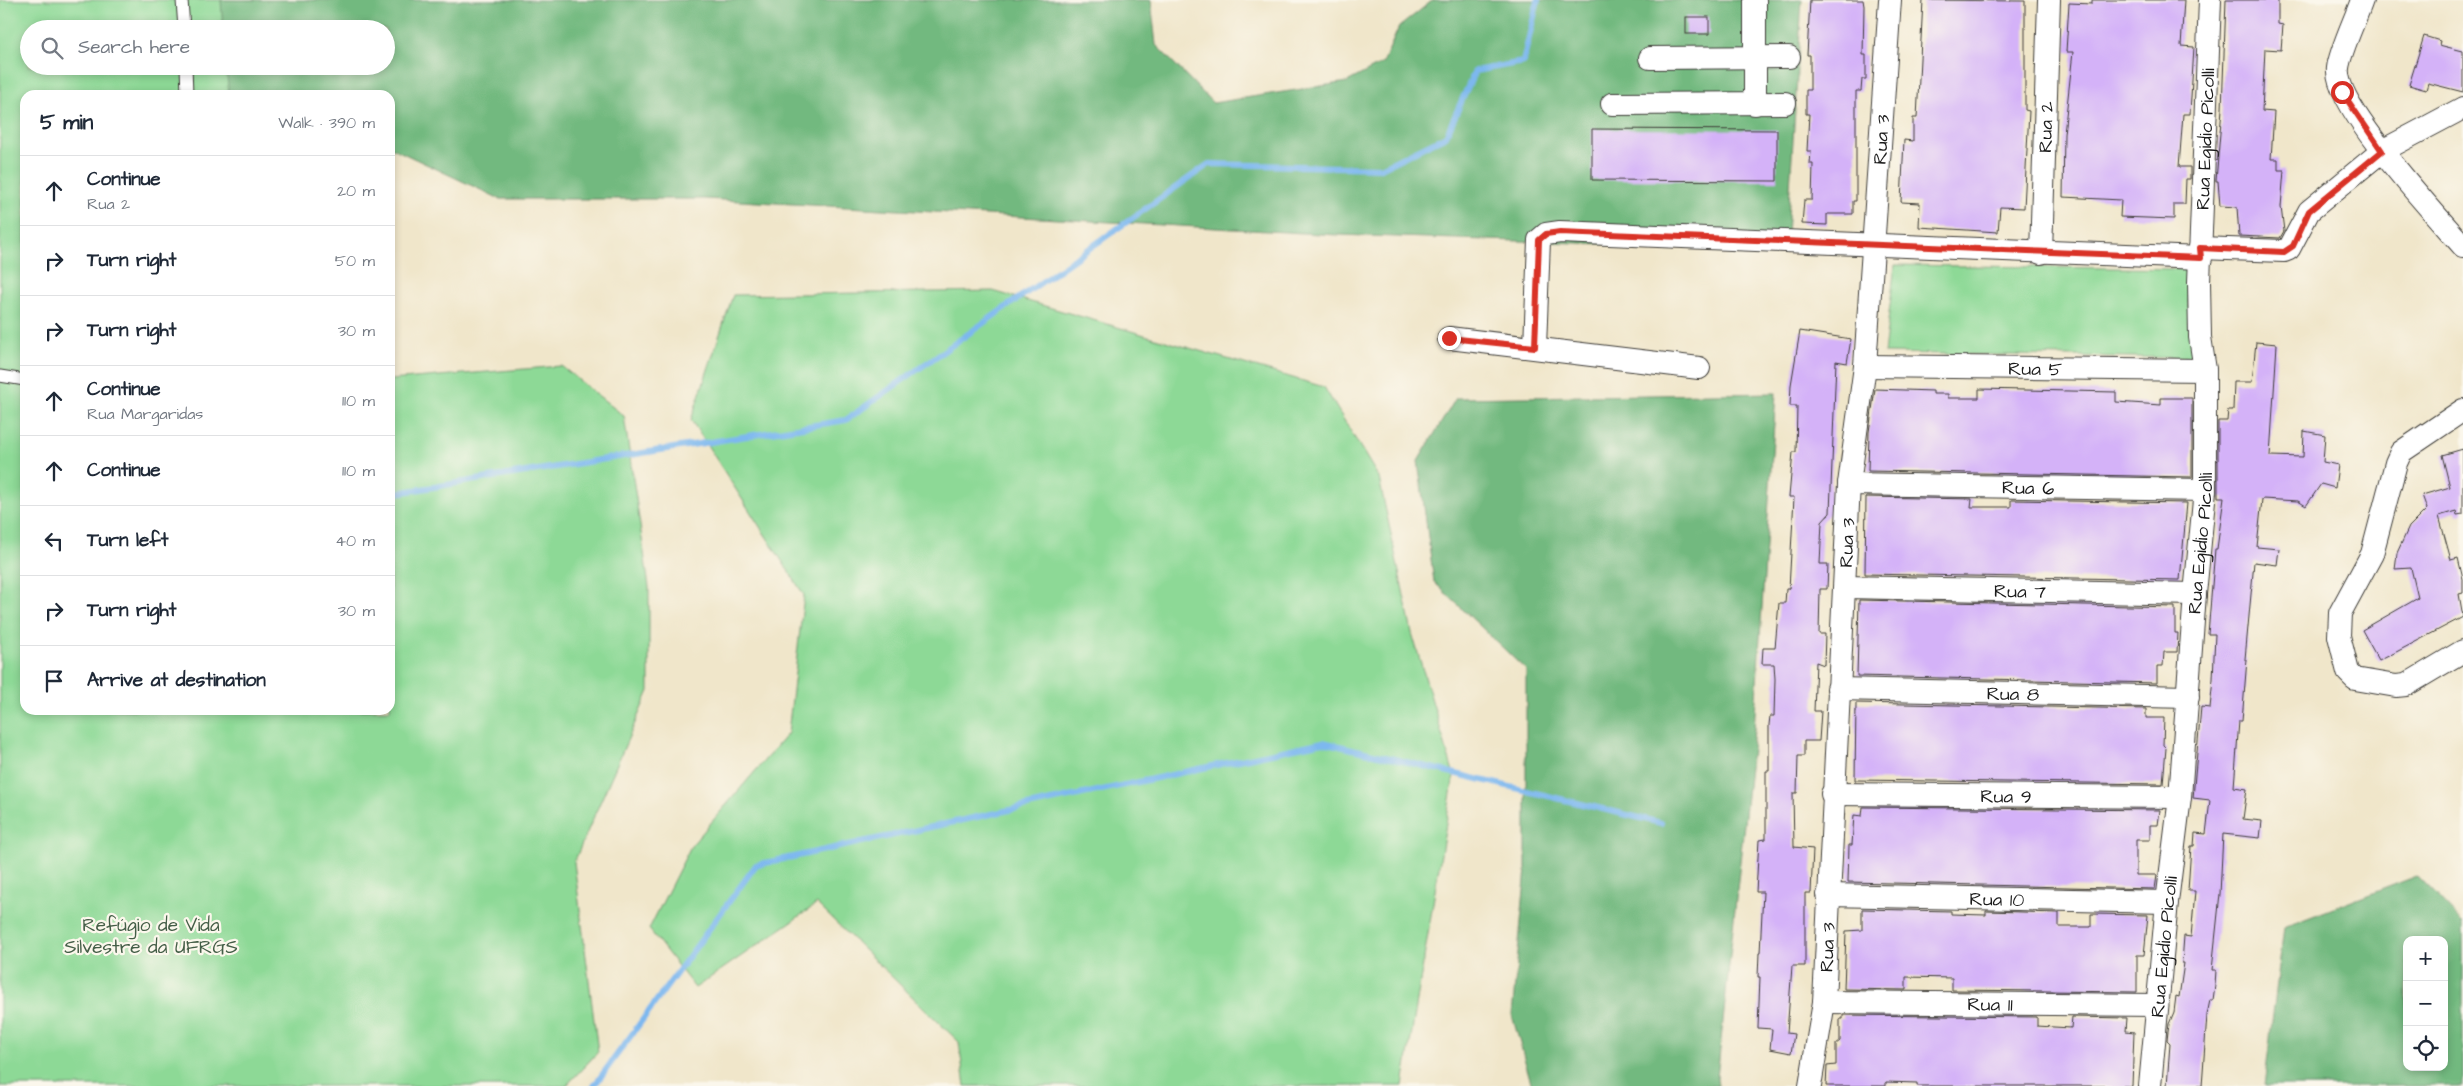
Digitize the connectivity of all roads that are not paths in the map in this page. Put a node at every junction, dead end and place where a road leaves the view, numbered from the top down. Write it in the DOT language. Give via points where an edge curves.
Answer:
graph roads {
  1 [pos="182,0"];
  2 [pos="1755,0"];
  3 [pos="1890,0"];
  4 [pos="2049,0"];
  5 [pos="2210,0"];
  6 [pos="2362,0"];
  7 [pos="183,20"];
  8 [pos="1789,57"];
  9 [pos="1650,58"];
  10 [pos="1755,58"];
  11 [pos="186,75"];
  12 [pos="187,90"];
  13 [pos="1785,103"];
  14 [pos="1612,104"];
  15 [pos="1755,104"];
  16 [pos="2463,108"];
  17 [pos="2382,151"];
  18 [pos="1874,245"];
  19 [pos="2463,246"];
  20 [pos="2041,253"];
  21 [pos="2201,253"];
  22 [pos="1449,338"];
  23 [pos="1535,347"];
  24 [pos="1865,366"];
  25 [pos="1699,368"];
  26 [pos="2205,370"];
  27 [pos="0,376"];
  28 [pos="20,379"];
  29 [pos="2463,410"];
  30 [pos="1849,484"];
  31 [pos="2205,490"];
  32 [pos="1845,586"];
  33 [pos="2195,594"];
  34 [pos="2463,651"];
  35 [pos="1838,689"];
  36 [pos="2188,697"];
  37 [pos="1832,794"];
  38 [pos="2180,797"];
  39 [pos="1828,895"];
  40 [pos="2167,902"];
  41 [pos="1824,1002"];
  42 [pos="2156,1006"];
  43 [pos="1810,1086"];
  44 [pos="2150,1086"];
  1 -- 7 [label="lane"];
  2 -- 10 [label="street"];
  3 -- 18 [label="street, Rua 3"];
  4 -- 20 [label="street, Rua 2"];
  5 -- 21 [label="street, Rua Egidio Picolli"];
  6 -- 17 [label="street" via="2338,68 2339,81 2342,92"];
  8 -- 10 [label="street"];
  9 -- 10 [label="street"];
  10 -- 15 [label="street"];
  11 -- 12 [label="lane"];
  13 -- 15 [label="street"];
  14 -- 15 [label="street"];
  16 -- 17 [label="street"];
  17 -- 19 [label="street"];
  17 -- 21 [label="street" via="2309,211 2289,250"];
  18 -- 20 [label="street"];
  18 -- 23 [label="street" via="1546,234 1539,240"];
  18 -- 24 [label="street, Rua 3"];
  20 -- 21 [label="street"];
  21 -- 26 [label="street, Rua Egidio Picolli" via="2200,337"];
  22 -- 23 [label="street"];
  23 -- 25 [label="street"];
  24 -- 26 [label="street, Rua 5"];
  24 -- 30 [label="street, Rua 3"];
  26 -- 31 [label="street, Rua Egidio Picolli"];
  27 -- 28 [label="lane"];
  29 -- 34 [label="street" via="2401,452 2372,554 2340,614 2339,626 2348,672 2362,682 2406,685"];
  30 -- 31 [label="street, Rua 6"];
  30 -- 32 [label="street, Rua 3"];
  31 -- 33 [label="street, Rua Egidio Picolli"];
  32 -- 33 [label="street, Rua 7"];
  32 -- 35 [label="street, Rua 3"];
  33 -- 36 [label="street, Rua Egidio Picolli"];
  35 -- 36 [label="street, Rua 8"];
  35 -- 37 [label="street, Rua 3"];
  36 -- 38 [label="street, Rua Egidio Picolli"];
  37 -- 38 [label="street, Rua 9"];
  37 -- 39 [label="street, Rua 3"];
  38 -- 40 [label="street, Rua Egidio Picolli"];
  39 -- 40 [label="street, Rua 10"];
  39 -- 41 [label="street, Rua 3"];
  40 -- 42 [label="street, Rua Egidio Picolli"];
  41 -- 42 [label="street, Rua 11"];
  41 -- 43 [label="street, Rua 3"];
  42 -- 44 [label="street, Rua Egidio Picolli"];
}
